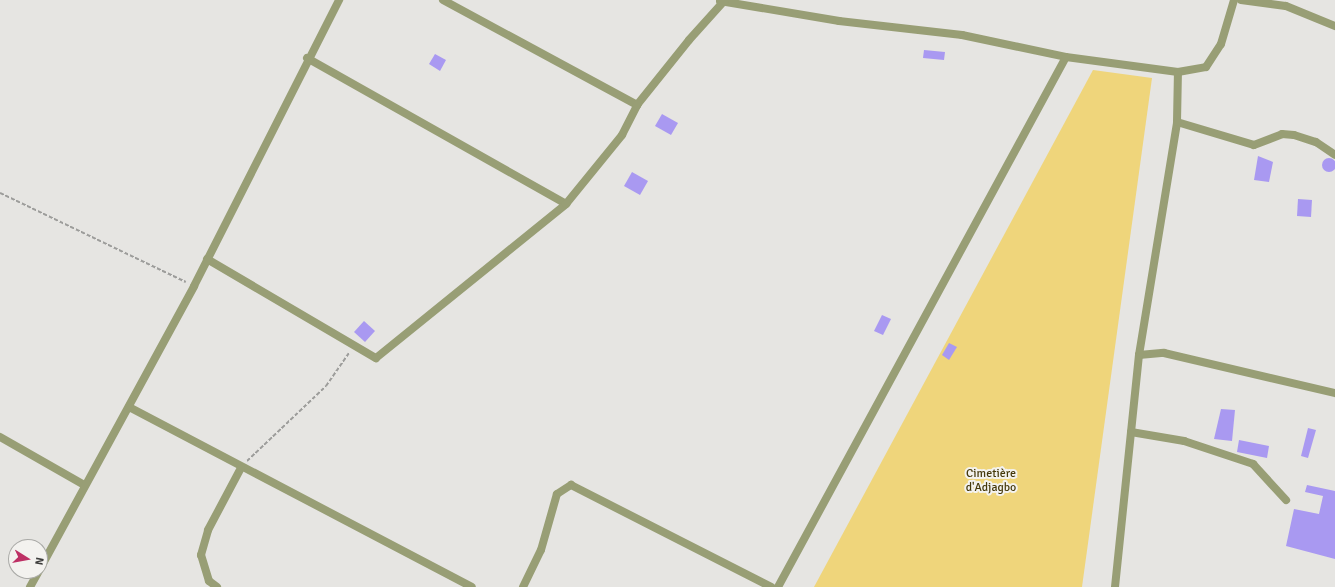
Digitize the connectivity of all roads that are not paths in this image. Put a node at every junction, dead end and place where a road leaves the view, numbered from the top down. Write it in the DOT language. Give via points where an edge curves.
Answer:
graph roads {
  1 [pos="339,0"];
  2 [pos="443,0"];
  3 [pos="723,0"];
  4 [pos="1234,0"];
  5 [pos="1241,0"];
  6 [pos="1335,26"];
  7 [pos="1066,57"];
  8 [pos="307,58"];
  9 [pos="1178,72"];
  10 [pos="638,105"];
  11 [pos="1177,122"];
  12 [pos="1335,155"];
  13 [pos="566,204"];
  14 [pos="208,259"];
  15 [pos="1139,355"];
  16 [pos="1335,393"];
  17 [pos="129,407"];
  18 [pos="1131,432"];
  19 [pos="0,437"];
  20 [pos="241,468"];
  21 [pos="84,485"];
  22 [pos="1286,500"];
  23 [pos="48,553"];
  24 [pos="217,587"];
  25 [pos="472,587"];
  26 [pos="523,587"];
  27 [pos="772,587"];
  28 [pos="778,587"];
  29 [pos="1115,587"];
  1 -- 8 [label="street"];
  2 -- 10 [label="street"];
  3 -- 7 [label="street" via="839,21 962,35"];
  3 -- 10 [label="street"];
  4 -- 9 [label="street" via="1221,44 1206,67"];
  5 -- 6 [label="street" via="1286,6"];
  7 -- 9 [label="street"];
  7 -- 28 [label="street"];
  8 -- 13 [label="street"];
  8 -- 14 [label="street"];
  9 -- 11 [label="street"];
  10 -- 13 [label="street" via="622,135"];
  11 -- 12 [label="street" via="1254,145 1282,134 1294,134 1316,142"];
  11 -- 15 [label="street"];
  13 -- 14 [label="street" via="376,358 352,348"];
  14 -- 17 [label="street"];
  15 -- 16 [label="street" via="1164,353"];
  15 -- 18 [label="street"];
  17 -- 20 [label="street"];
  17 -- 21 [label="street"];
  18 -- 22 [label="street" via="1184,441 1253,464"];
  18 -- 29 [label="street"];
  19 -- 21 [label="street"];
  20 -- 24 [label="street" via="208,530 201,555 209,581"];
  20 -- 25 [label="street"];
  21 -- 23 [label="street"];
  26 -- 27 [label="street" via="541,550 556,494 571,485"];
}
